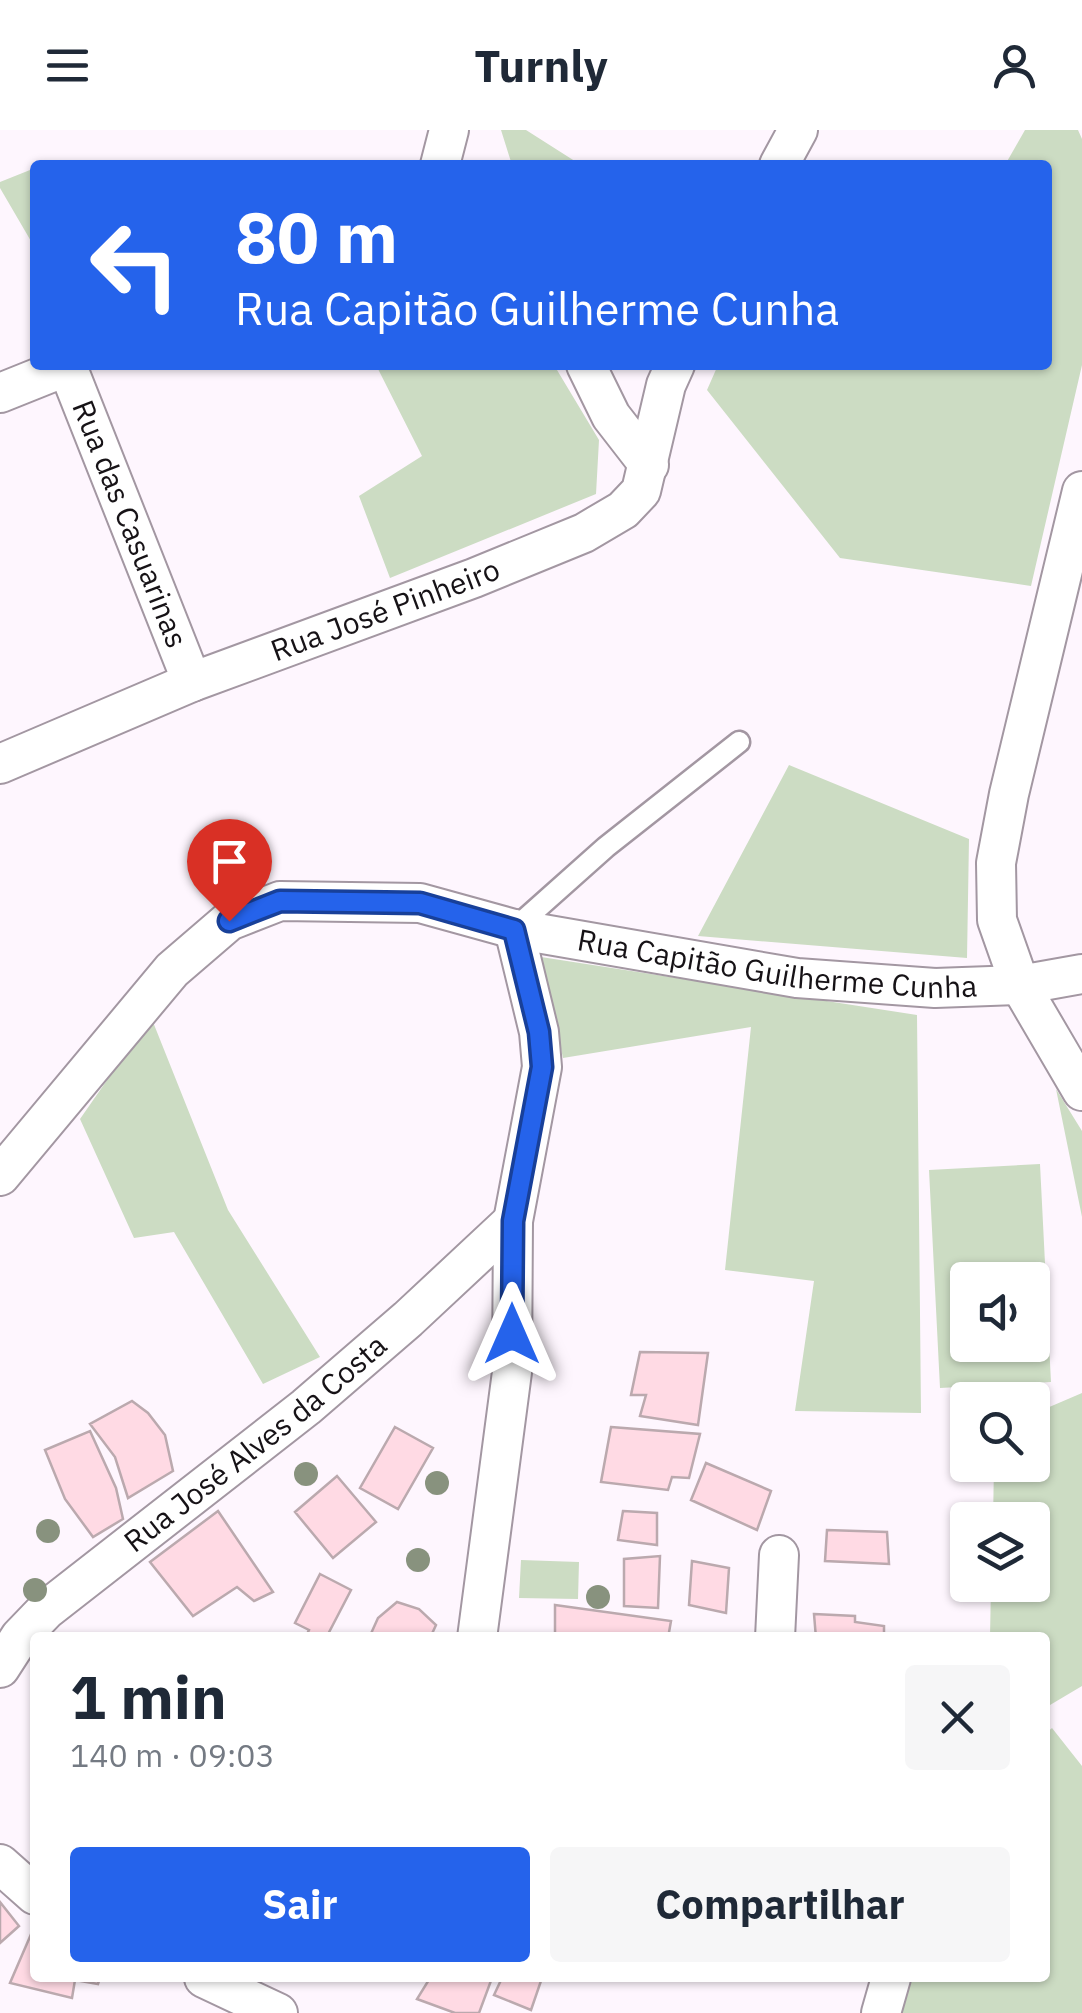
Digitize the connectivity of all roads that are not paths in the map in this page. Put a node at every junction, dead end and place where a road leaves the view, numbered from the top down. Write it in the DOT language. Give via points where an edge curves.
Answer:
graph roads {
  1 [pos="449,130"];
  2 [pos="798,130"];
  3 [pos="441,160"];
  4 [pos="782,160"];
  5 [pos="59,370"];
  6 [pos="71,370"];
  7 [pos="588,370"];
  8 [pos="673,370"];
  9 [pos="0,393"];
  10 [pos="648,465"];
  11 [pos="1082,492"];
  12 [pos="192,682"];
  13 [pos="739,742"];
  14 [pos="0,764"];
  15 [pos="514,930"];
  16 [pos="1082,974"];
  17 [pos="1020,985"];
  18 [pos="1082,1092"];
  19 [pos="0,1176"];
  20 [pos="513,1221"];
  21 [pos="779,1555"];
  22 [pos="477,1632"];
  23 [pos="774,1632"];
  24 [pos="0,1668"];
  25 [pos="0,1864"];
  26 [pos="30,1891"];
  27 [pos="212,1982"];
  28 [pos="890,1982"];
  29 [pos="278,2013"];
  30 [pos="881,2013"];
  1 -- 3 [label="street"];
  2 -- 4 [label="street"];
  5 -- 9 [label="street"];
  6 -- 12 [label="street, Rua das Casuarinas"];
  7 -- 10 [label="street" via="611,416"];
  8 -- 10 [label="street, Rua José Pinheiro"];
  10 -- 12 [label="street, Rua José Pinheiro" via="640,491 623,510 584,534"];
  11 -- 17 [label="street" via="996,864 998,920"];
  12 -- 14 [label="street, Rua José Pinheiro"];
  13 -- 15 [label="lane"];
  15 -- 17 [label="street, Rua Capitão Guilherme Cunha" via="797,978 935,988"];
  15 -- 19 [label="street, Rua Capitão Guilherme Cunha" via="420,903 280,901 229,921 172,970"];
  15 -- 20 [label="street" via="542,1067"];
  16 -- 17 [label="street, Rua Capitão Guilherme Cunha"];
  17 -- 18 [label="street"];
  20 -- 22 [label="street" via="512,1372"];
  20 -- 24 [label="street, Rua José Alves da Costa" via="306,1407 46,1610"];
  21 -- 23 [label="street"];
  25 -- 26 [label="street"];
  27 -- 29 [label="street"];
  28 -- 30 [label="street"];
}
